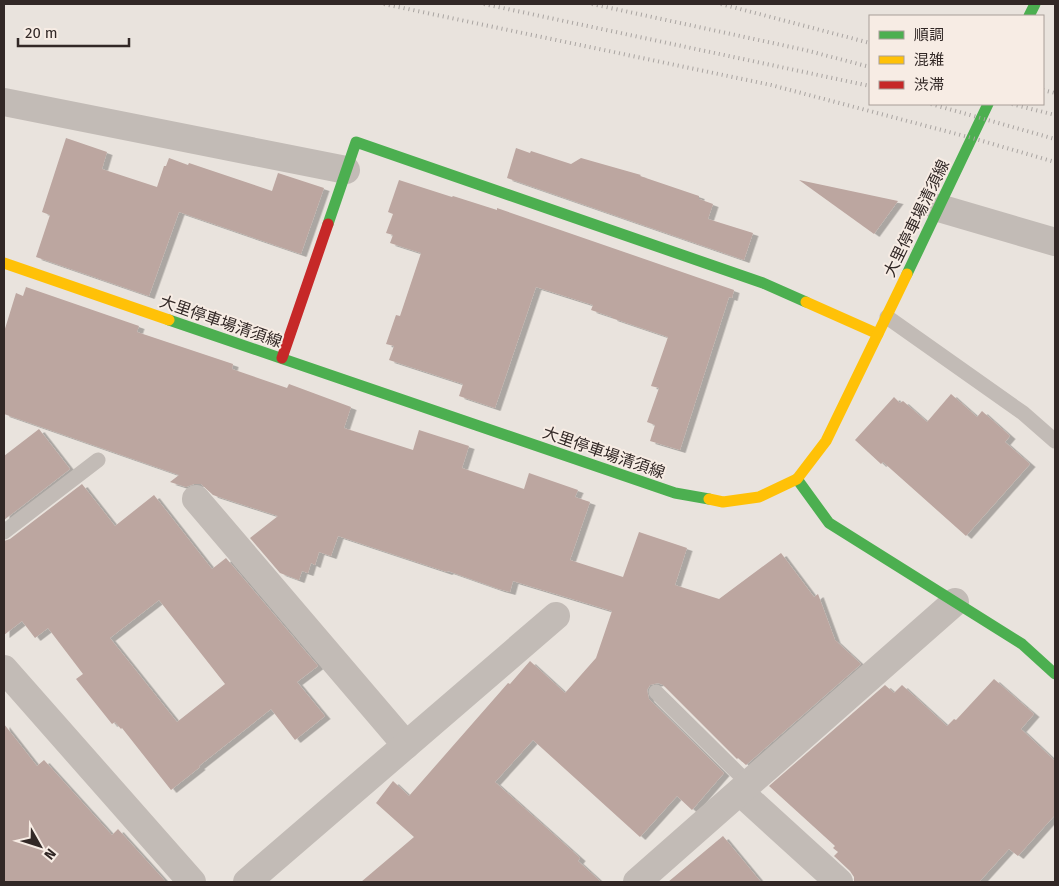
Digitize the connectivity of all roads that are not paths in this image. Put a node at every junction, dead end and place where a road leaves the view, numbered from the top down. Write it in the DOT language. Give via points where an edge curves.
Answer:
graph roads {
  1 [pos="4,102"];
  2 [pos="988,105"];
  3 [pos="346,170"];
  4 [pos="940,208"];
  5 [pos="1055,242"];
  6 [pos="4,263"];
  7 [pos="887,317"];
  8 [pos="878,334"];
  9 [pos="282,358"];
  10 [pos="1055,441"];
  11 [pos="98,460"];
  12 [pos="797,479"];
  13 [pos="196,500"];
  14 [pos="4,532"];
  15 [pos="955,602"];
  16 [pos="556,616"];
  17 [pos="4,669"];
  18 [pos="1055,674"];
  19 [pos="656,692"];
  20 [pos="406,745"];
  21 [pos="744,788"];
  22 [pos="192,882"];
  23 [pos="247,882"];
  24 [pos="637,882"];
  25 [pos="838,882"];
  1 -- 3 [label="street"];
  2 -- 4 [label="main road, 大里停車場清須線"];
  3 -- 8 [label="main road" via="356,142 763,283"];
  3 -- 9 [label="main road"];
  4 -- 5 [label="street"];
  4 -- 7 [label="main road, 大里停車場清須線"];
  6 -- 9 [label="main road, 大里停車場清須線"];
  7 -- 8 [label="main road, 大里停車場清須線"];
  7 -- 10 [label="lane" via="1023,413"];
  8 -- 12 [label="main road, 大里停車場清須線" via="826,441"];
  9 -- 12 [label="main road, 大里停車場清須線" via="675,493 724,502 759,497"];
  11 -- 14 [label="lane"];
  12 -- 15 [label="main road" via="829,523"];
  13 -- 20 [label="street"];
  15 -- 18 [label="main road" via="1022,644"];
  15 -- 21 [label="street"];
  16 -- 20 [label="street"];
  17 -- 22 [label="street"];
  19 -- 21 [label="lane"];
  20 -- 23 [label="street"];
  21 -- 24 [label="street"];
  21 -- 25 [label="street"];
}
